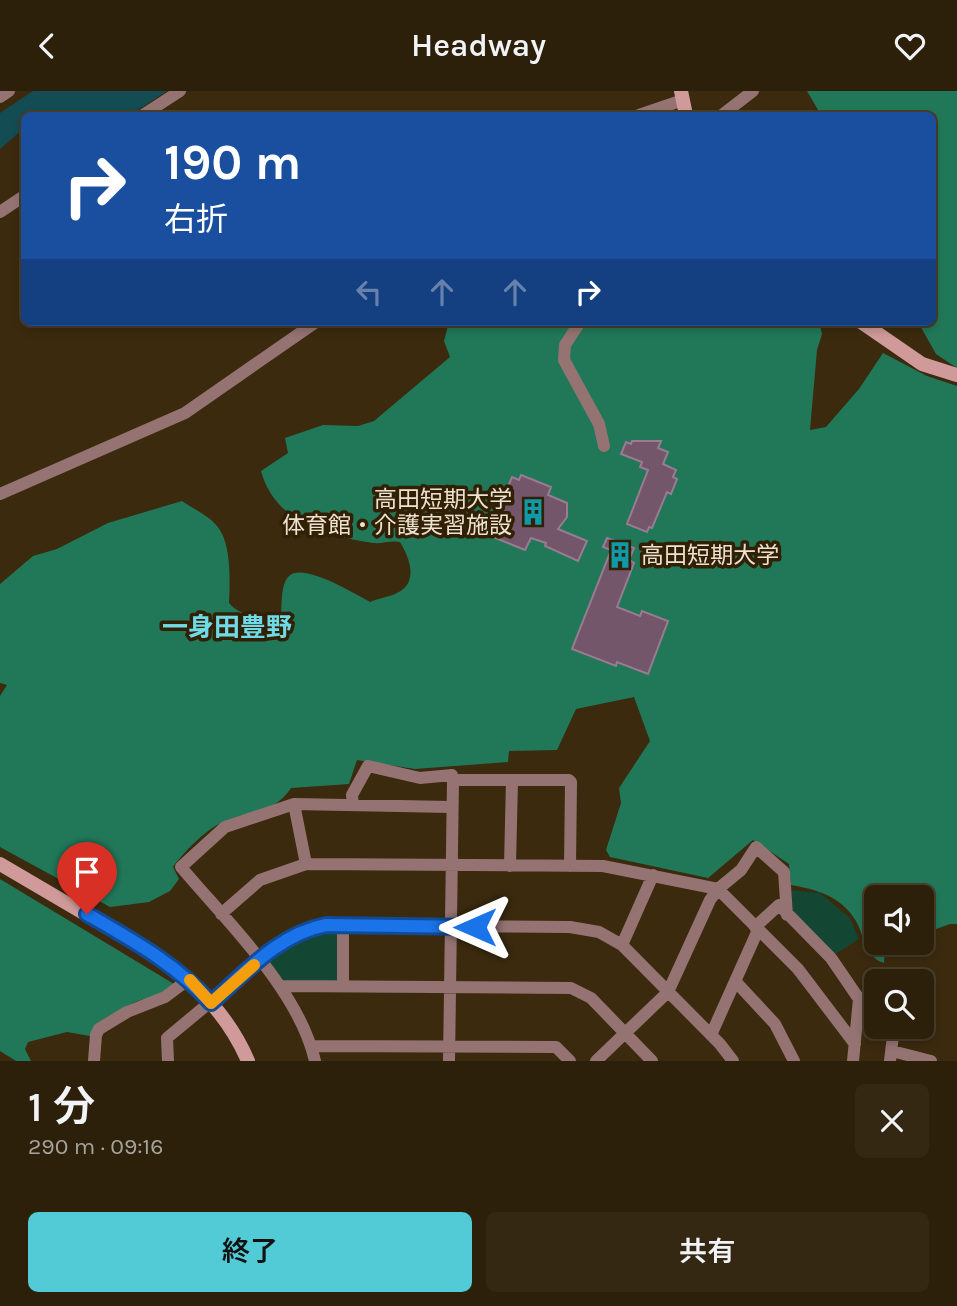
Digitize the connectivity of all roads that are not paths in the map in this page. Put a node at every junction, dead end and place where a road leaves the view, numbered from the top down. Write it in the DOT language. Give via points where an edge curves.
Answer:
graph roads {
  1 [pos="9,91"];
  2 [pos="180,91"];
  3 [pos="753,91"];
  4 [pos="682,95"];
  5 [pos="0,97"];
  6 [pos="148,112"];
  7 [pos="645,112"];
  8 [pos="726,112"];
  9 [pos="21,198"];
  10 [pos="0,212"];
  11 [pos="310,326"];
  12 [pos="577,326"];
  13 [pos="867,326"];
  14 [pos="957,375"];
  15 [pos="604,446"];
  16 [pos="0,494"];
  17 [pos="453,780"];
  18 [pos="512,780"];
  19 [pos="295,804"];
  20 [pos="353,805"];
  21 [pos="451,807"];
  22 [pos="0,864"];
  23 [pos="306,864"];
  24 [pos="451,865"];
  25 [pos="510,866"];
  26 [pos="570,866"];
  27 [pos="653,875"];
  28 [pos="718,889"];
  29 [pos="221,914"];
  30 [pos="787,915"];
  31 [pos="343,925"];
  32 [pos="451,927"];
  33 [pos="757,928"];
  34 [pos="622,944"];
  35 [pos="259,961"];
  36 [pos="189,979"];
  37 [pos="736,982"];
  38 [pos="282,986"];
  39 [pos="343,986"];
  40 [pos="449,987"];
  41 [pos="667,992"];
  42 [pos="211,1003"];
  43 [pos="625,1033"];
  44 [pos="711,1035"];
  45 [pos="855,1044"];
  46 [pos="311,1046"];
  47 [pos="449,1046"];
  48 [pos="891,1056"];
  49 [pos="94,1061"];
  50 [pos="168,1061"];
  51 [pos="248,1061"];
  52 [pos="315,1061"];
  53 [pos="449,1061"];
  54 [pos="570,1061"];
  55 [pos="596,1061"];
  56 [pos="652,1061"];
  57 [pos="733,1061"];
  58 [pos="794,1061"];
  59 [pos="853,1061"];
  60 [pos="934,1061"];
  1 -- 5 [label="street"];
  2 -- 6 [label="street"];
  3 -- 8 [label="street"];
  4 -- 7 [label="street"];
  9 -- 10 [label="street"];
  11 -- 16 [label="street" via="184,413"];
  12 -- 15 [label="street" via="565,345 564,360 599,424"];
  13 -- 14 [label="street" via="922,364"];
  17 -- 18 [label="street"];
  17 -- 20 [label="street" via="452,775 420,778 368,766 352,795"];
  17 -- 21 [label="street"];
  18 -- 25 [label="street"];
  18 -- 26 [label="street" via="571,782"];
  19 -- 20 [label="street"];
  19 -- 23 [label="street"];
  19 -- 29 [label="street" via="225,827 181,867"];
  20 -- 21 [label="street"];
  21 -- 24 [label="street"];
  22 -- 36 [label="street"];
  23 -- 24 [label="street"];
  23 -- 29 [label="street" via="260,880"];
  24 -- 25 [label="street"];
  24 -- 32 [label="street"];
  25 -- 26 [label="street"];
  26 -- 27 [label="street" via="603,866"];
  27 -- 28 [label="street"];
  27 -- 34 [label="street"];
  28 -- 30 [label="street" via="741,870 756,847 784,871"];
  28 -- 33 [label="street"];
  28 -- 41 [label="street"];
  29 -- 35 [label="street"];
  30 -- 33 [label="street" via="779,905"];
  30 -- 45 [label="street" via="831,958 859,999"];
  31 -- 32 [label="street"];
  31 -- 35 [label="street" via="298,933"];
  31 -- 39 [label="street"];
  32 -- 34 [label="street" via="570,927 598,932"];
  32 -- 40 [label="street"];
  33 -- 37 [label="street"];
  33 -- 45 [label="street" via="798,969"];
  34 -- 41 [label="street"];
  35 -- 38 [label="street"];
  35 -- 42 [label="street"];
  36 -- 42 [label="street"];
  36 -- 49 [label="street" via="165,997 99,1029"];
  37 -- 44 [label="street"];
  37 -- 58 [label="street" via="775,1024"];
  38 -- 39 [label="street"];
  38 -- 46 [label="street"];
  39 -- 40 [label="street"];
  40 -- 43 [label="street" via="572,988 591,998"];
  40 -- 47 [label="street"];
  41 -- 43 [label="street"];
  41 -- 44 [label="street"];
  42 -- 50 [label="street" via="167,1038"];
  42 -- 51 [label="street"];
  43 -- 55 [label="street"];
  43 -- 56 [label="street"];
  44 -- 57 [label="street"];
  45 -- 59 [label="street"];
  46 -- 47 [label="street"];
  46 -- 52 [label="street"];
  47 -- 53 [label="street"];
  47 -- 54 [label="street" via="556,1047"];
  48 -- 60 [label="street"];
}
